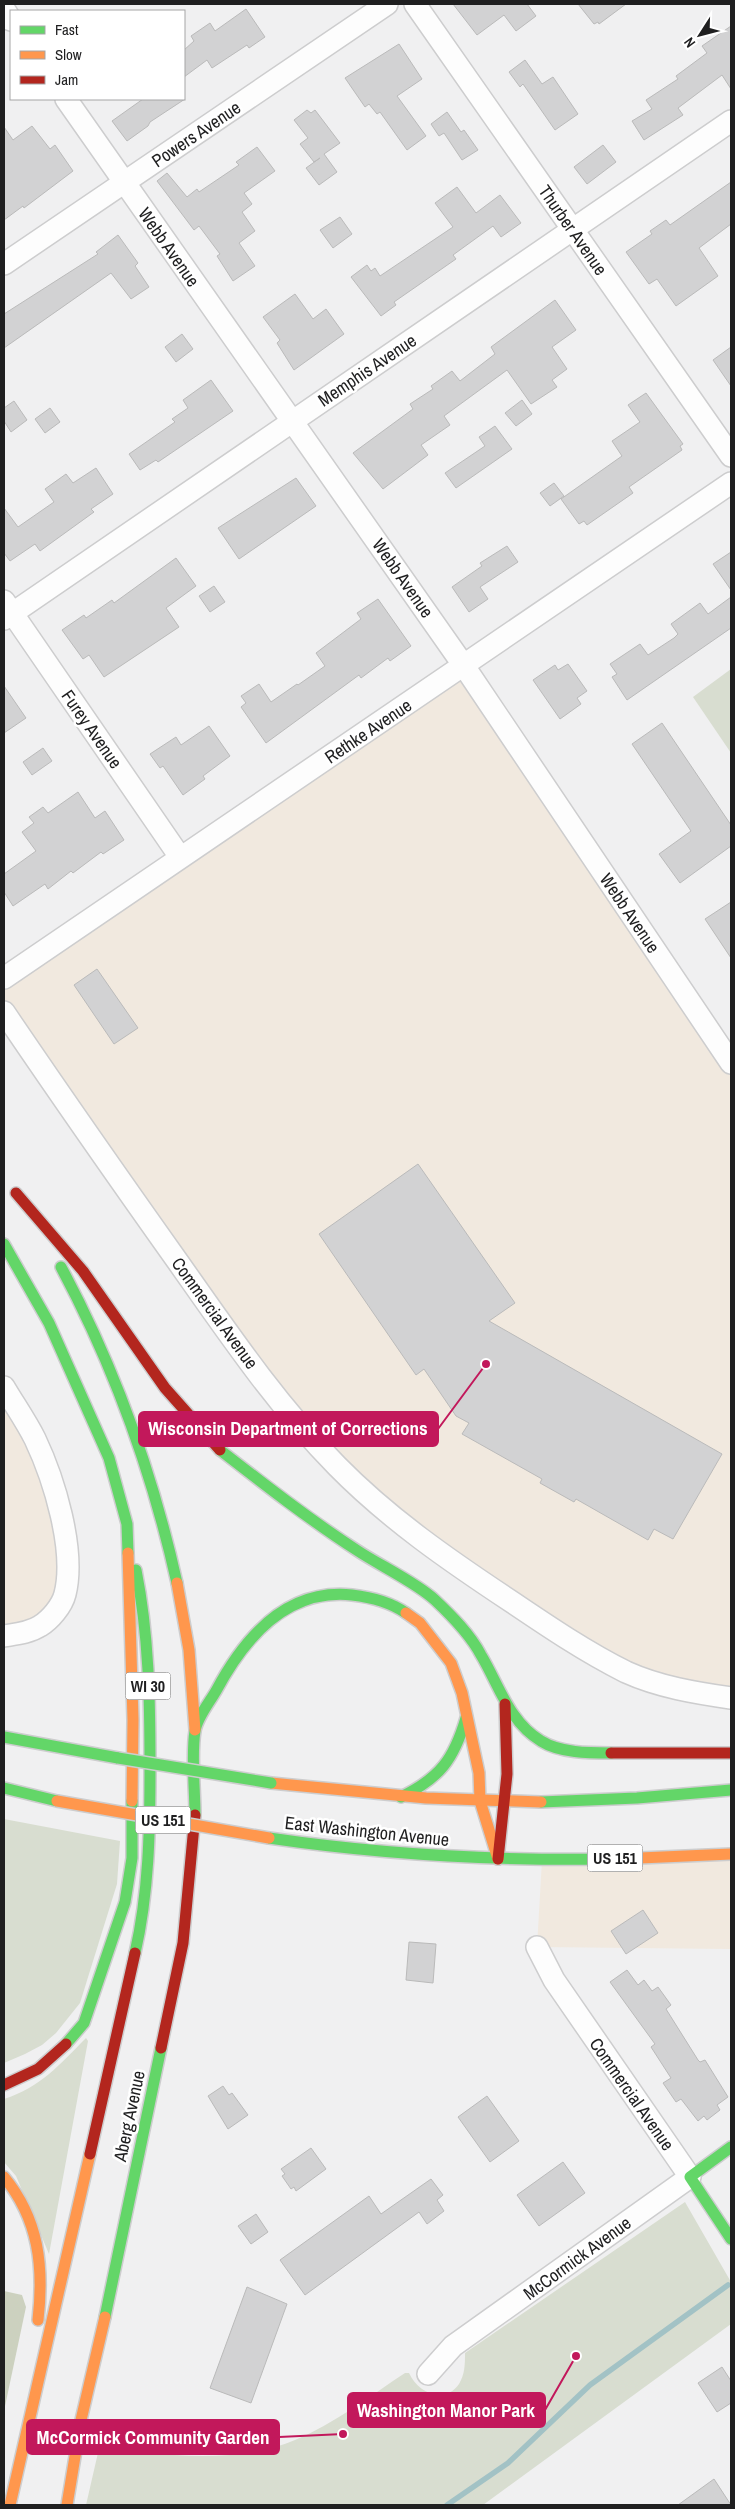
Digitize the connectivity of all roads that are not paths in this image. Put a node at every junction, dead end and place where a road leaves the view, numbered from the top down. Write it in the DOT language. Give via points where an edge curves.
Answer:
graph roads {
  1 [pos="387,4"];
  2 [pos="415,4"];
  3 [pos="67,100"];
  4 [pos="731,121"];
  5 [pos="124,183"];
  6 [pos="573,230"];
  7 [pos="4,264"];
  8 [pos="293,421"];
  9 [pos="731,456"];
  10 [pos="731,483"];
  11 [pos="7,611"];
  12 [pos="464,666"];
  13 [pos="180,857"];
  14 [pos="4,978"];
  15 [pos="4,1012"];
  16 [pos="731,1063"];
  17 [pos="8,1180"];
  18 [pos="16,1193"];
  19 [pos="4,1244"];
  20 [pos="4,1386"];
  21 [pos="127,1524"];
  22 [pos="4,1636"];
  23 [pos="731,1698"];
  24 [pos="505,1704"];
  25 [pos="466,1718"];
  26 [pos="196,1730"];
  27 [pos="4,1737"];
  28 [pos="731,1753"];
  29 [pos="4,1788"];
  30 [pos="731,1790"];
  31 [pos="400,1797"];
  32 [pos="480,1801"];
  33 [pos="506,1801"];
  34 [pos="731,1854"];
  35 [pos="498,1858"];
  36 [pos="537,1947"];
  37 [pos="4,2085"];
  38 [pos="731,2147"];
  39 [pos="4,2177"];
  40 [pos="690,2177"];
  41 [pos="731,2239"];
  42 [pos="36,2329"];
  43 [pos="34,2348"];
  44 [pos="428,2374"];
  45 [pos="13,2490"];
  46 [pos="10,2505"];
  47 [pos="67,2505"];
  1 -- 5 [label="street, Powers Avenue"];
  2 -- 6 [label="street, Thurber Avenue"];
  3 -- 5 [label="street, Webb Avenue"];
  4 -- 6 [label="street, Memphis Avenue"];
  5 -- 7 [label="street, Powers Avenue"];
  5 -- 8 [label="street, Webb Avenue"];
  6 -- 8 [label="street, Memphis Avenue"];
  6 -- 9 [label="street, Thurber Avenue"];
  8 -- 11 [label="street, Memphis Avenue"];
  8 -- 12 [label="street, Webb Avenue"];
  10 -- 12 [label="street, Rethke Avenue"];
  11 -- 13 [label="street, Furey Avenue"];
  12 -- 13 [label="street, Rethke Avenue"];
  12 -- 16 [label="street, Webb Avenue"];
  13 -- 14 [label="street, Rethke Avenue"];
  15 -- 23 [label="street, Commercial Avenue" via="270,1390 325,1453 364,1491 394,1519 567,1639 628,1672 686,1691"];
  17 -- 18 [label="main road, WI 30"];
  18 -- 24 [label="main road" via="83,1271 165,1388 214,1445 289,1504 433,1598 462,1627 481,1654"];
  18 -- 26 [label="main road, WI 30" via="83,1306 142,1446 187,1640"];
  19 -- 21 [label="main road, WI 30" via="50,1323 80,1390 109,1458"];
  20 -- 22 [label="street" via="35,1439 51,1480 68,1561 65,1595 53,1616 24,1633"];
  21 -- 37 [label="main road" via="133,1720 132,1858 124,1902 84,2022 63,2049 46,2063"];
  21 -- 45 [label="main road, Aberg Avenue / WI 30" via="144,1610 150,1716 150,1849 140,1932"];
  24 -- 28 [label="main road" via="540,1741 565,1750 586,1753"];
  24 -- 33 [label="main road" via="508,1744"];
  25 -- 26 [label="main road" via="462,1693 451,1663 420,1623 400,1609 369,1596 341,1594 318,1596 293,1604 255,1632 232,1660"];
  25 -- 31 [label="main road" via="456,1750 440,1772 424,1786"];
  25 -- 32 [label="main road" via="479,1773"];
  26 -- 47 [label="main road, Aberg Avenue / WI 30" via="195,1822 183,1943 81,2420"];
  27 -- 31 [label="main road, bridge" via="271,1783"];
  29 -- 35 [label="main road, East Washington Avenue / US 151, bridge" via="57,1801 269,1838 353,1849"];
  30 -- 33 [label="main road"];
  31 -- 32 [label="main road"];
  32 -- 33 [label="main road"];
  32 -- 35 [label="main road"];
  33 -- 35 [label="main road"];
  34 -- 35 [label="main road, East Washington Avenue / US 151" via="551,1860"];
  36 -- 40 [label="street, Commercial Avenue" via="554,1980"];
  38 -- 40 [label="main road, McCormick Avenue"];
  39 -- 42 [label="main road" via="20,2196 34,2223 42,2291"];
  40 -- 41 [label="main road, Commercial Avenue"];
  40 -- 44 [label="street, McCormick Avenue" via="454,2346"];
  43 -- 45 [label="main road"];
  45 -- 46 [label="main road, Aberg Avenue"];
}
